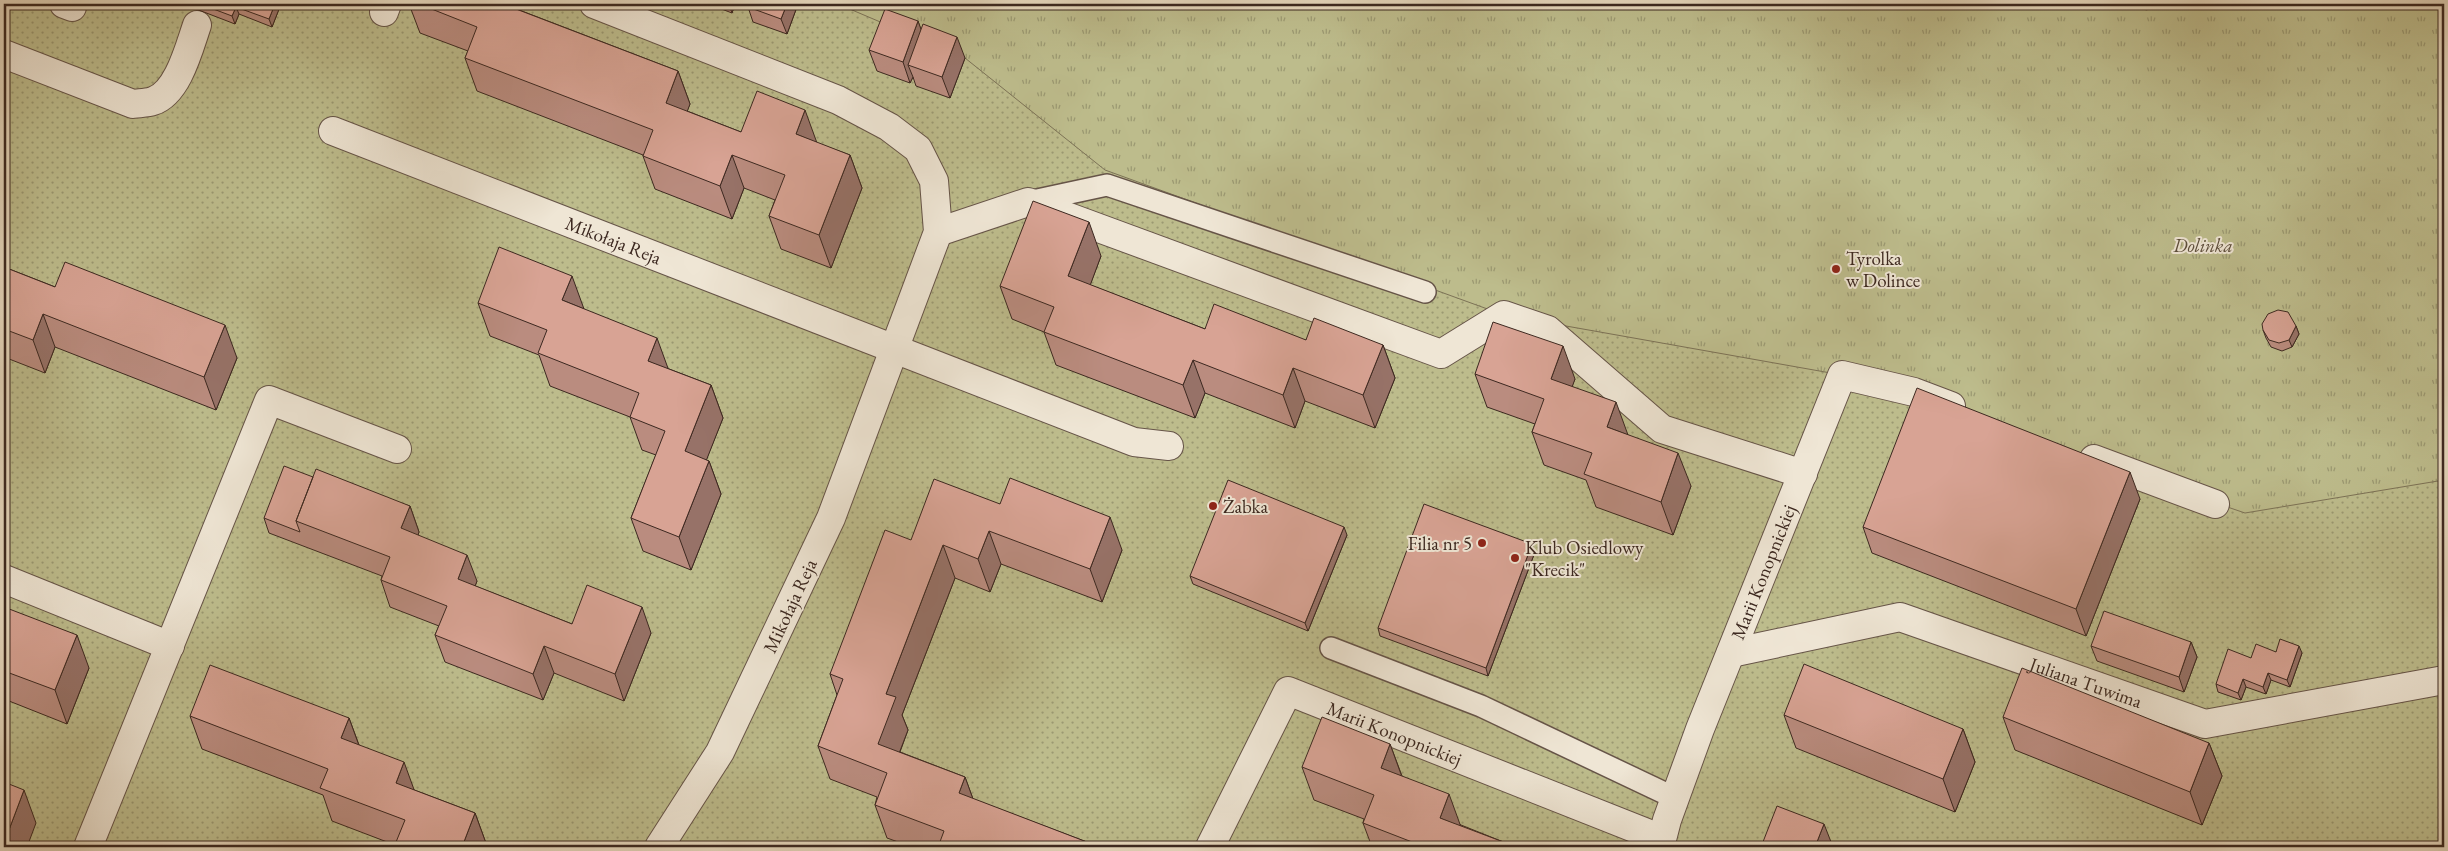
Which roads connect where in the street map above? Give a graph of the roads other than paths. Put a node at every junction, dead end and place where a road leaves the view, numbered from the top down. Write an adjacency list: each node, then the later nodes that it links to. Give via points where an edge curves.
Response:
1 (594, 4): 6 (street, Mikołaja Reja, via 838,100 889,127 918,149 934,181)
2 (198, 25): 3 (street, via 168,92 154,101 133,104)
3 (4, 54)
4 (333, 131): 8 (street, Mikołaja Reja)
5 (1028, 202): 6 (street); 7 (lane, via 1107,185); 13 (street, via 1441,354 1504,315 1548,330 1662,429)
6 (938, 232): 8 (street, Mikołaja Reja)
7 (1425, 292)
8 (895, 351): 10 (street, Mikołaja Reja, via 1134,442); 23 (street, Mikołaja Reja, via 830,518 752,688 720,752)
9 (1978, 416): 13 (street, Marii Konopnickiej, via 1914,392 1842,375)
10 (1169, 446)
11 (396, 449): 16 (street, via 269,400)
12 (2069, 450): 14 (street)
13 (1803, 474): 18 (street, Marii Konopnickiej)
14 (2215, 504)
15 (4, 579): 16 (street)
16 (170, 646): 22 (street)
17 (1332, 648): 20 (lane, via 1481,706)
18 (1731, 653): 19 (street, Juliana Tuwima, via 1900,617 2205,724); 20 (street, Marii Konopnickiej)
19 (2444, 680)
20 (1675, 798): 21 (street, Marii Konopnickiej)
21 (1661, 843): 24 (street, Marii Konopnickiej, via 1288,691)
22 (88, 847)
23 (659, 847)
24 (1210, 847)

